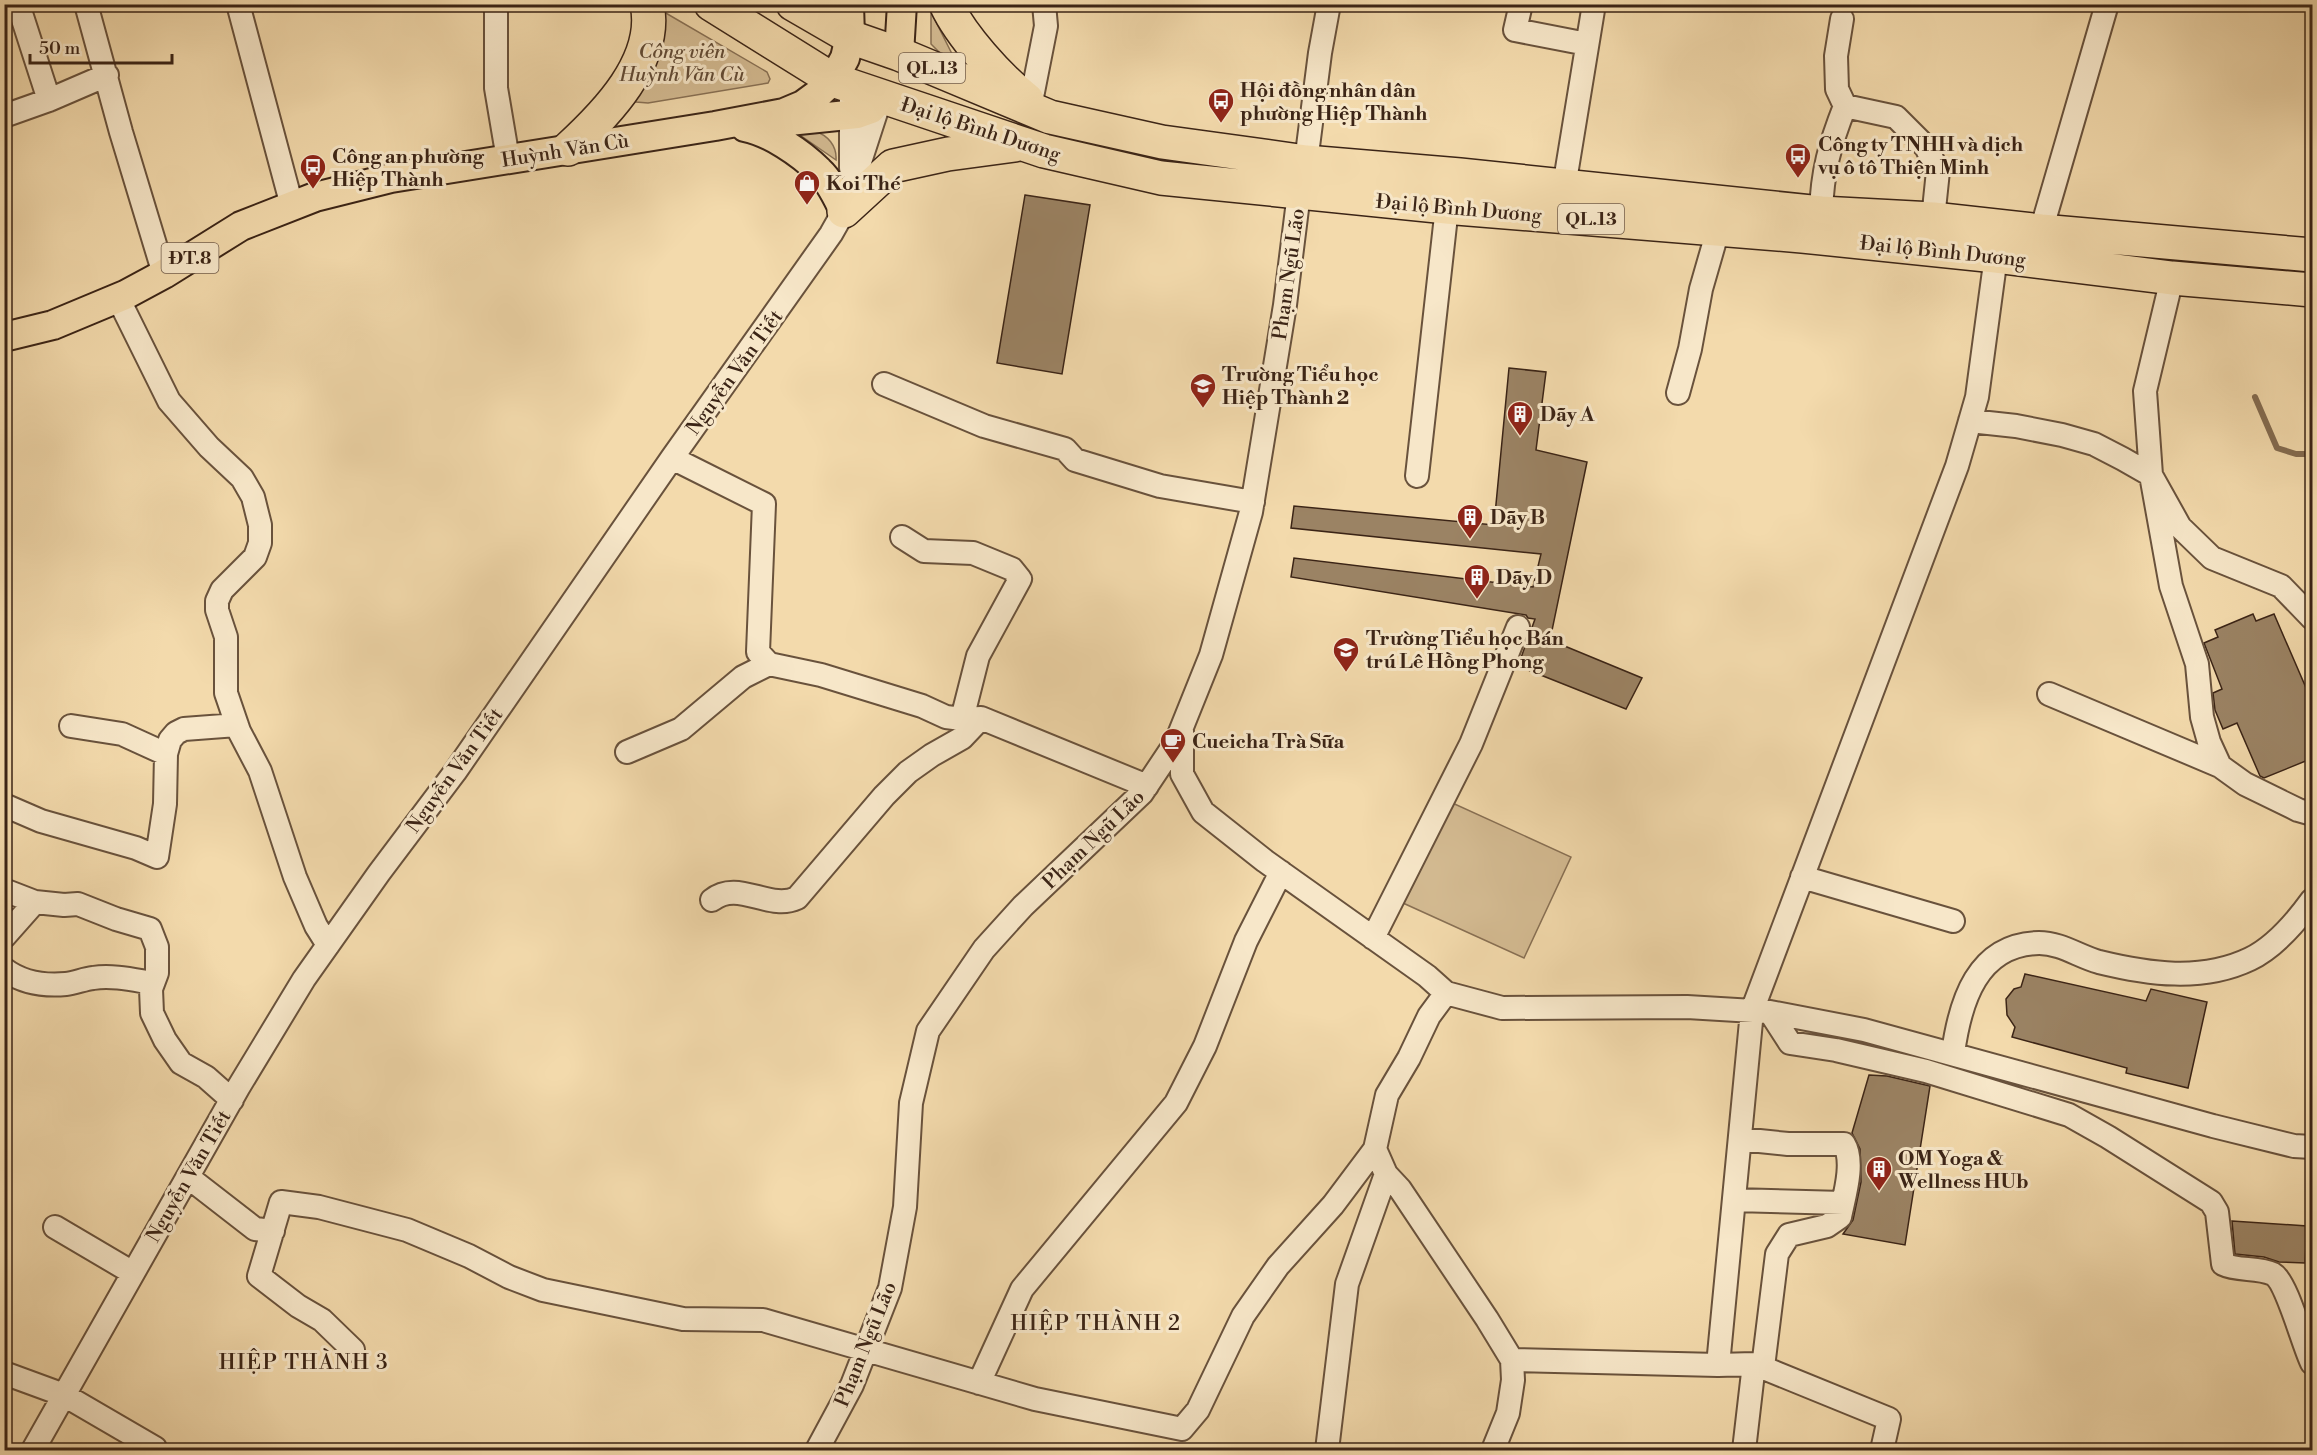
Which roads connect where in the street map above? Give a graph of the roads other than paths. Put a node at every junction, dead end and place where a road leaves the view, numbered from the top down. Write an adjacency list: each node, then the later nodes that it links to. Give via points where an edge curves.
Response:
1 (18, 4): 22 (street)
2 (86, 4): 20 (street)
3 (238, 4): 32 (street)
4 (496, 4): 29 (street, via 496,88)
5 (647, 4): 28 (highway, via 645,39 637,66 603,117)
6 (711, 4): 21 (highway, Đại lộ Bình Dương / QL.13)
7 (849, 4): 17 (main road)
8 (902, 4): 19 (main road)
9 (946, 4): 24 (highway, via 981,55)
10 (1044, 4): 24 (street)
11 (1329, 4): 30 (street, Phạm Ngũ Lão)
12 (1521, 4): 18 (street, via 1515,30)
13 (1594, 4): 18 (street)
14 (2107, 4): 38 (street)
15 (805, 11): 17 (highway, Đại lộ Bình Dương / QL.13)
16 (1842, 19): 23 (street, via 1836,56 1837,89)
17 (850, 37): 19 (highway, Đại lộ Bình Dương / QL.13); 21 (highway)
18 (1587, 44): 31 (street)
19 (899, 54): 21 (highway); 24 (highway, Đại lộ Bình Dương / QL.13)
20 (107, 75): 22 (street); 41 (street)
21 (854, 94): 26 (main road, via 818,94 790,110); 26 (main road, via 793,122); 27 (highway, Đại lộ Bình Dương / QL.13); 34 (street, Nguyễn Văn Tiết); 34 (street)
22 (49, 100): 25 (street)
23 (1845, 106): 35 (street, via 1830,142 1821,182); 36 (street, via 1896,117 1926,147 1938,171)
24 (1040, 110): 30 (highway, Đại lộ Bình Dương / QL.13)
25 (4, 116)
26 (729, 123): 28 (main road, Huỳnh Văn Cù / ĐT.8); 34 (main road, via 774,137 819,171)
27 (1024, 144): 30 (highway, Đại lộ Bình Dương / QL.13, via 1161,178); 34 (highway, via 893,166)
28 (568, 149): 29 (main road, Huỳnh Văn Cù / ĐT.8)
29 (508, 159): 32 (main road, Huỳnh Văn Cù / ĐT.8, via 391,177)
30 (1303, 177): 31 (highway, Đại lộ Bình Dương / QL.13); 33 (highway, Đại lộ Bình Dương / QL.13); 52 (street, Phạm Ngũ Lão)
31 (1564, 187): 35 (highway, Đại lộ Bình Dương / QL.13)
32 (292, 206): 41 (main road, Huỳnh Văn Cù / ĐT.8, via 241,226)
33 (1447, 207): 37 (highway, Đại lộ Bình Dương / QL.13); 51 (street)
34 (844, 211): 49 (street, Nguyễn Văn Tiết)
35 (1821, 213): 36 (highway, Đại lộ Bình Dương / QL.13)
36 (1933, 219): 38 (highway, Đại lộ Bình Dương / QL.13)
37 (1718, 230): 40 (highway, Đại lộ Bình Dương / QL.13); 47 (street)
38 (2041, 231): 39 (highway, Đại lộ Bình Dương / QL.13)
39 (2313, 255)
40 (1996, 256): 42 (highway, Đại lộ Bình Dương / QL.13); 48 (street, via 1977,397)
41 (164, 274): 44 (main road, Huỳnh Văn Cù / ĐT.8)
42 (2172, 278): 43 (highway, Đại lộ Bình Dương / QL.13); 50 (street, via 2145,391)
43 (2313, 290)
44 (116, 299): 45 (main road, Huỳnh Văn Cù / ĐT.8, via 53,325); 59 (street, via 169,401 242,478 253,497 261,525 261,543 255,557 222,590 217,601 226,637 226,693)
45 (4, 337)
46 (884, 384): 52 (street, via 984,426 1065,449 1075,460 1160,486)
47 (1678, 393)
48 (1970, 421): 50 (street, via 2016,426 2094,444); 69 (street, via 1957,466)
49 (672, 458): 56 (street, via 764,504 758,652); 77 (street, Nguyễn Văn Tiết, via 454,772)
50 (2151, 475): 54 (street, via 2180,528 2212,558 2281,586); 64 (street, via 2171,586 2197,664 2202,717)
51 (1417, 476)
52 (1253, 502): 61 (street, Phạm Ngũ Lão, via 1211,655)
53 (902, 537): 58 (street, via 924,551 973,553 1012,569 1020,579 978,656)
54 (2313, 618)
55 (1518, 627): 76 (street, via 1471,744)
56 (769, 664): 58 (street, via 821,675 922,706 945,717); 62 (street, via 743,677 681,729)
57 (2049, 694): 64 (street)
58 (971, 718): 65 (street); 71 (street, via 962,738 908,772 884,796 797,898 780,903 730,893 719,894)
59 (237, 725): 63 (street, via 184,729 170,740); 77 (street, via 260,771 295,878)
60 (71, 726): 63 (street, via 123,734)
61 (1183, 726): 65 (street, Phạm Ngũ Lão); 68 (street, via 1182,774 1203,812)
62 (627, 752)
63 (166, 754): 66 (street, via 165,804 157,857 41,821)
64 (2220, 766): 67 (street, via 2245,783)
65 (1147, 786): 94 (street, Phạm Ngũ Lão, via 984,949 928,1031 911,1103 905,1207 890,1288)
66 (4, 805)
67 (2313, 814)
68 (1281, 872): 76 (street); 101 (street, via 1246,940 1205,1046 1176,1103 1022,1289)
69 (1803, 878): 74 (street); 81 (street)
70 (4, 890): 73 (street)
71 (712, 900)
72 (2313, 900): 82 (street, via 2286,932 2251,958 2200,973 2147,972 2096,961 2060,945 2038,943 1997,954 1972,987 1958,1019)
73 (35, 902): 75 (street); 79 (street, via 78,904 150,928 157,947)
74 (1953, 921)
75 (4, 937)
76 (1373, 938): 80 (street)
77 (328, 945): 83 (street, Nguyễn Văn Tiết)
78 (4, 969): 79 (street, via 17,979 41,983 64,984 94,978)
79 (153, 983): 83 (street, via 152,1013 165,1041 181,1063 206,1077)
80 (1446, 993): 81 (street, via 1502,1008 1687,1007); 86 (street, via 1429,1016 1387,1095)
81 (1761, 1011): 82 (street, via 1864,1030); 84 (street); 97 (street, via 1790,1043 1926,1071 2069,1115 2211,1202 2217,1212 2223,1264 2274,1275 2283,1286)
82 (1953, 1053): 85 (street, via 2213,1126)
83 (232, 1100): 88 (street, Nguyễn Văn Tiết)
84 (1740, 1139): 89 (street); 90 (street, via 1844,1144 1849,1151)
85 (2313, 1147)
86 (1375, 1149): 87 (street); 101 (street, via 1333,1205 1278,1266 1243,1316 1198,1410 1182,1429 1035,1399)
87 (1386, 1174): 96 (street, via 1400,1189); 106 (street, via 1347,1284)
88 (188, 1177): 92 (street, via 255,1229); 93 (street, Nguyễn Văn Tiết)
89 (1734, 1200): 90 (street); 98 (street)
90 (1843, 1203): 99 (street, via 1840,1217 1827,1226 1789,1235 1777,1254)
91 (55, 1227): 93 (street)
92 (273, 1231): 94 (street, via 281,1202 319,1207 407,1230 543,1290 683,1318 763,1320); 95 (street, via 259,1276 322,1320)
93 (133, 1274): 102 (street, Nguyễn Văn Tiết)
94 (866, 1349): 101 (street); 105 (street, Phạm Ngũ Lão, via 852,1385)
95 (353, 1350)
96 (1512, 1360): 98 (street); 107 (street, via 1508,1413)
97 (2313, 1363)
98 (1718, 1365): 99 (street)
99 (1758, 1366): 108 (street); 109 (street, via 1889,1419)
100 (4, 1373): 102 (street)
101 (980, 1383)
102 (64, 1395): 103 (street); 104 (street, Nguyễn Văn Tiết)
103 (155, 1448)
104 (33, 1450)
105 (817, 1450)
106 (1327, 1450)
107 (1492, 1450)
108 (1744, 1450)
109 (1882, 1450)

